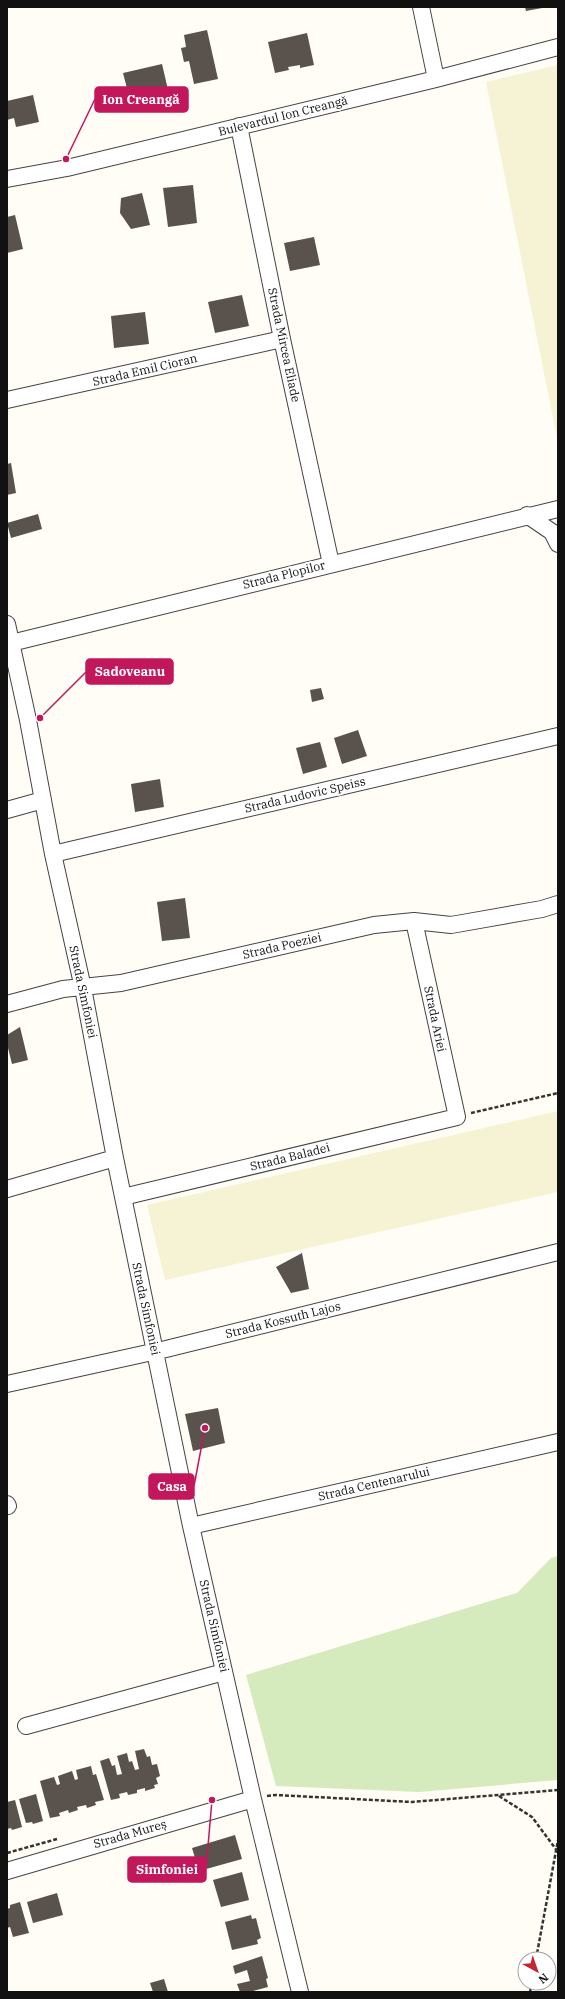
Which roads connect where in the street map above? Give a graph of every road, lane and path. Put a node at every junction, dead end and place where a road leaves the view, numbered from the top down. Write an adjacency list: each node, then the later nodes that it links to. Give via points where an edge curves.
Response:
1 (421, 7): 3 (street)
2 (558, 47): 3 (street, Bulevardul Ion Creangă)
3 (436, 79): 4 (street, Bulevardul Ion Creangă)
4 (239, 126): 5 (street, Bulevardul Ion Creangă, via 67,168); 6 (street, Strada Mircea Eliade)
5 (7, 178)
6 (282, 339): 7 (street, Strada Emil Cioran); 11 (street, Strada Mircea Eliade)
7 (7, 400)
8 (558, 509): 9 (street, Strada Plopilor)
9 (527, 515): 10 (street, via 552,532); 11 (street, Strada Plopilor)
10 (558, 544)
11 (331, 564): 13 (street, Strada Plopilor)
12 (7, 624): 13 (street, Strada Simfoniei)
13 (9, 643): 15 (street, Strada Simfoniei)
14 (558, 736): 17 (street, Strada Ludovic Speiss)
15 (43, 800): 16 (street); 17 (street, Strada Simfoniei)
16 (7, 810)
17 (53, 854): 20 (street, Strada Simfoniei)
18 (558, 904): 19 (street, Strada Poeziei, via 451,924)
19 (414, 921): 20 (street, Strada Poeziei, via 374,925 122,982); 23 (street, Strada Ariei)
20 (83, 988): 21 (street, Strada Poeziei, via 63,989); 24 (street, Strada Simfoniei)
21 (7, 1004)
22 (558, 1093): 23 (path)
23 (457, 1117): 26 (street, Strada Baladei)
24 (115, 1158): 25 (street); 26 (street, Strada Simfoniei)
25 (7, 1189)
26 (123, 1197): 28 (street, Strada Simfoniei)
27 (558, 1252): 28 (street, Strada Kossuth Lajos)
28 (155, 1351): 29 (street, Strada Kossuth Lajos); 31 (street, Strada Simfoniei)
29 (7, 1384)
30 (558, 1442): 31 (street, Strada Centenarului)
31 (191, 1526): 32 (street, Strada Simfoniei)
32 (224, 1672): 33 (street); 36 (street, Strada Simfoniei)
33 (26, 1726)
34 (558, 1790): 35 (path)
35 (498, 1795): 36 (path, via 412,1802 276,1795); 38 (path, via 532,1817)
36 (253, 1799): 39 (street, Strada Mureș); 41 (street, Strada Simfoniei)
37 (558, 1840): 38 (path)
38 (557, 1851): 40 (path)
39 (7, 1871)
40 (538, 1951)
41 (300, 1992)

